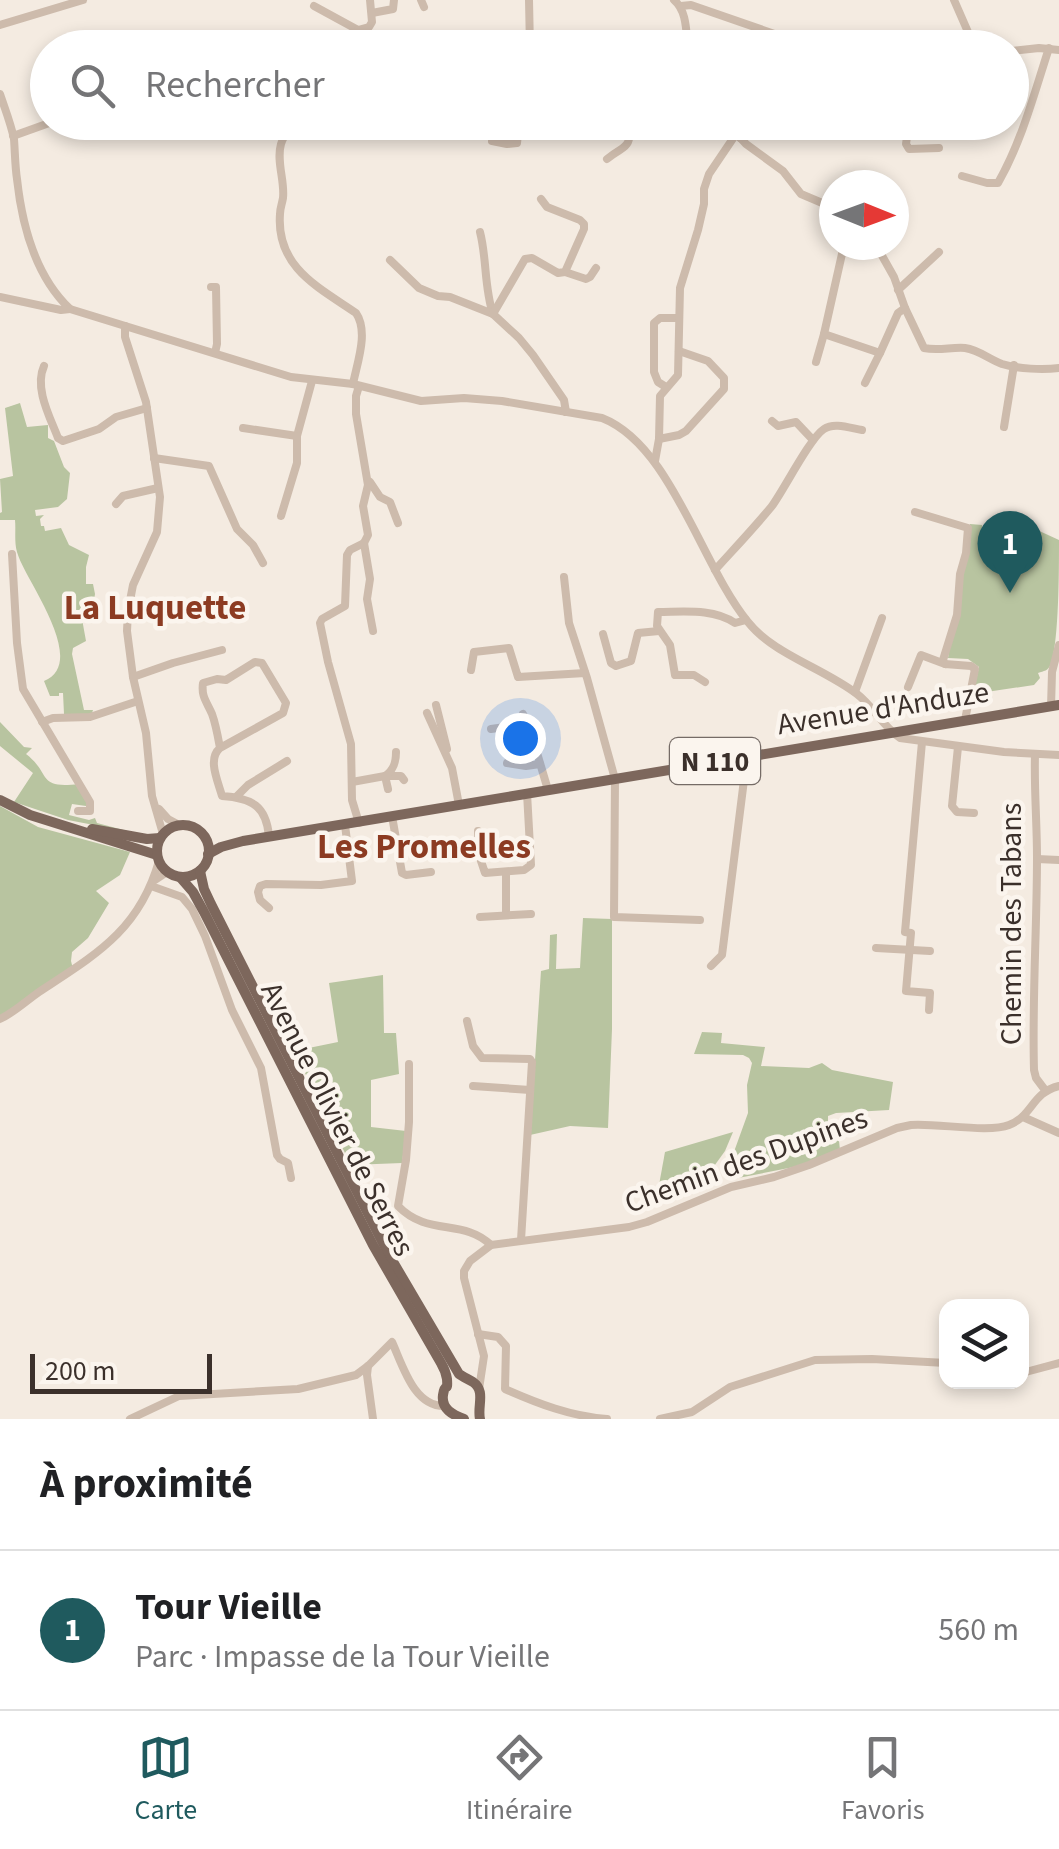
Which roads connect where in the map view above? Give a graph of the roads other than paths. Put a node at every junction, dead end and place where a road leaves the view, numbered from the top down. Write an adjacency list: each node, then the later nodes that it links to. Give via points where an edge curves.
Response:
1 (83, 0): 9 (street)
2 (370, 0): 8 (street)
3 (394, 0): 8 (street, via 393,9)
4 (530, 0): 11 (street)
5 (954, 0): 14 (street)
6 (678, 3): 12 (street); 13 (street)
7 (314, 6): 10 (street)
8 (372, 13): 10 (street, via 369,27)
9 (0, 25)
10 (358, 30)
11 (530, 30)
12 (684, 30)
13 (763, 30)
14 (967, 30)
15 (1054, 49): 16 (street); 18 (street)
16 (1029, 50)
17 (0, 94): 20 (street)
18 (1029, 112)
19 (30, 130): 20 (street)
20 (13, 136): 45 (street, via 29,240 54,292)
21 (283, 140): 59 (street, via 285,250 302,275 361,319)
22 (492, 140): 23 (street)
23 (517, 140)
24 (630, 140): 30 (street)
25 (735, 140): 47 (street, via 704,189)
26 (743, 140): 33 (street, via 801,194)
27 (906, 140): 29 (street, via 908,149)
28 (1018, 140): 31 (street, via 998,183)
29 (939, 148)
30 (607, 159)
31 (962, 176)
32 (541, 199): 40 (street, via 584,224)
33 (819, 202)
34 (480, 232): 46 (street)
35 (939, 252): 42 (street)
36 (390, 260): 46 (street, via 419,288)
37 (841, 260): 49 (street)
38 (884, 260): 42 (street)
39 (596, 268): 40 (street, via 586,279)
40 (565, 272): 46 (street, via 526,259)
41 (210, 286): 52 (street, via 216,287)
42 (898, 290): 44 (street)
43 (0, 297): 45 (street)
44 (905, 308): 51 (street); 54 (street, via 924,348 965,348)
45 (70, 309): 48 (street)
46 (492, 314): 62 (street, via 532,355)
47 (678, 318): 50 (street); 60 (street, via 654,323 654,377)
48 (125, 326): 52 (street); 61 (street)
49 (824, 334): 51 (street); 53 (street)
50 (680, 352): 60 (street, via 678,375); 68 (street, via 708,360 724,378 724,389 686,430)
51 (880, 352): 58 (street)
52 (216, 353): 57 (street)
53 (816, 362)
54 (1014, 365): 56 (street); 65 (street)
55 (44, 366): 61 (street, via 41,389 63,441)
56 (1059, 368)
57 (312, 381): 59 (street); 67 (street)
58 (865, 383)
59 (356, 385): 62 (street, via 421,400 502,400); 72 (street)
60 (666, 388): 68 (street)
61 (147, 408): 70 (street)
62 (566, 412): 71 (street, via 612,422)
63 (772, 420): 69 (street, via 778,426 796,422)
64 (243, 428): 67 (street)
65 (1004, 428)
66 (862, 430): 69 (street, via 832,425)
67 (297, 436): 76 (street, via 297,462)
68 (659, 439): 71 (street)
69 (813, 440): 81 (street, via 771,506)
70 (154, 458): 73 (street); 80 (street, via 209,466 236,529)
71 (655, 461): 81 (street)
72 (367, 478): 77 (street, via 390,502); 78 (street)
73 (158, 488): 74 (street); 93 (street, via 157,532 128,611)
74 (116, 504)
75 (915, 512): 90 (street, via 968,528)
76 (281, 516)
77 (398, 523)
78 (364, 543): 85 (street); 119 (street, via 347,555 345,606 320,622 349,736)
79 (12, 554): 102 (street, via 22,684)
80 (263, 563)
81 (715, 570): 84 (street)
82 (564, 577): 92 (street, via 568,623)
83 (882, 618): 96 (street)
84 (746, 620): 86 (street, via 658,612); 96 (street, via 773,645)
85 (372, 631)
86 (659, 631): 87 (street, via 638,633 631,661 616,666); 94 (street, via 670,645 675,675)
87 (603, 634)
88 (1059, 643): 99 (street, via 1052,672)
89 (222, 650): 93 (street)
90 (946, 664): 95 (street, via 923,651); 101 (street, via 975,670)
91 (472, 670): 92 (street, via 474,652 509,648 518,678)
92 (585, 673): 118 (street)
93 (133, 676): 97 (street)
94 (705, 682)
95 (908, 687)
96 (855, 692): 104 (street)
97 (138, 700): 102 (street, via 78,719); 126 (street)
98 (436, 705): 109 (street)
99 (1055, 706): 101 (main road, Avenue d'Anduze / N 110)
100 (427, 713): 109 (street)
101 (964, 720): 104 (main road, Avenue d'Anduze / N 110)
102 (42, 722): 127 (street, via 90,802 90,811)
103 (491, 728): 115 (street, via 525,719)
104 (892, 732): 105 (street); 112 (main road, Avenue d'Anduze / N 110)
105 (922, 742): 106 (street); 155 (street, via 905,932 912,934)
106 (958, 747): 110 (street); 128 (street, via 952,806)
107 (220, 748): 107 (street, via 204,682 262,663 286,703 284,714); 123 (street, via 212,758 222,796)
108 (396, 752): 116 (street)
109 (447, 755): 125 (street)
110 (1035, 755): 111 (street); 141 (street, Chemin des Tabans)
111 (1059, 755)
112 (748, 756): 118 (main road, Avenue d'Anduze / N 110); 157 (street, via 722,955)
113 (288, 760): 123 (street)
114 (507, 764): 115 (street)
115 (540, 764): 121 (street)
116 (385, 776): 117 (street); 119 (street); 120 (street)
117 (404, 780)
118 (615, 780): 121 (main road, Avenue d'Anduze / N 110); 153 (street, via 614,917)
119 (352, 782): 130 (street)
120 (388, 790)
121 (548, 790): 122 (main road, Avenue d'Anduze / N 110)
122 (527, 793): 125 (main road, Avenue d'Anduze / N 110); 146 (street, via 530,865)
123 (236, 797): 136 (street, via 264,812)
124 (0, 800): 133 (main road)
125 (459, 805): 129 (main road, Avenue d'Anduze / N 110)
126 (156, 806): 132 (street); 135 (street)
127 (78, 811)
128 (974, 813)
129 (392, 816): 130 (main road, Avenue d'Anduze / N 110); 145 (street, via 402,873)
130 (358, 823): 131 (main road, Avenue d'Anduze / N 110)
131 (345, 825): 136 (main road, Avenue d'Anduze / N 110); 149 (street, via 352,880 260,886 260,900)
132 (179, 826): 135 (main road); 137 (main road)
133 (68, 827): 135 (main road); 140 (main road)
134 (478, 831): 146 (street, via 485,873)
135 (162, 836): 140 (main road)
136 (270, 836): 138 (main road, Avenue d'Anduze / N 110)
137 (204, 837): 138 (main road, Avenue d'Anduze / N 110); 139 (main road)
138 (243, 840): 139 (main road, Avenue d'Anduze / N 110)
139 (208, 854): 143 (main road)
140 (158, 858): 144 (main road); 148 (street)
141 (1037, 859): 142 (street); 165 (street, Chemin des Tabans, via 1034,1070)
142 (1059, 860)
143 (200, 870): 147 (main road); 178 (main road, Avenue Olivier de Serres, via 210,904 389,1255 455,1368)
144 (167, 872): 147 (main road); 148 (street)
145 (432, 872)
146 (506, 872): 151 (street)
147 (180, 877): 179 (main road, Avenue Olivier de Serres, via 204,912 389,1276 441,1362)
148 (153, 883): 159 (street, via 122,932); 168 (street, via 182,897 202,928 261,1068 276,1154 288,1162)
149 (269, 908)
150 (531, 914): 151 (street)
151 (506, 915): 152 (street)
152 (480, 917)
153 (700, 920)
154 (876, 948): 155 (street)
155 (910, 950): 156 (street); 158 (street, via 906,991 930,993)
156 (930, 952)
157 (710, 966)
158 (929, 1010)
159 (0, 1020)
160 (467, 1021): 164 (street, via 482,1058 530,1059)
161 (409, 1064): 170 (street, via 398,1206 424,1224 473,1232)
162 (473, 1086): 164 (street)
163 (1059, 1086): 165 (street)
164 (530, 1090): 169 (street)
165 (1045, 1090): 166 (street)
166 (1023, 1117): 167 (street); 169 (street, Chemin des Dupines, via 1004,1126 898,1128 646,1222)
167 (1059, 1134)
168 (291, 1178)
169 (521, 1240): 170 (street, Chemin des Dupines)
170 (491, 1245): 171 (street, via 464,1271)
171 (478, 1334): 172 (street); 173 (street)
172 (492, 1337): 173 (street); 184 (street, via 506,1346 505,1388)
173 (482, 1349): 178 (street, via 483,1369)
174 (1059, 1363): 177 (street)
175 (939, 1364): 188 (street, via 815,1360 730,1387 692,1412)
176 (368, 1366): 180 (street, via 392,1342); 185 (street, via 298,1388 180,1396); 186 (street)
177 (1029, 1371)
178 (472, 1383): 179 (main road); 182 (main road, via 481,1396)
179 (446, 1388): 180 (street); 181 (main road)
180 (426, 1400): 181 (street)
181 (445, 1406): 183 (main road)
182 (479, 1414): 183 (main road)
183 (463, 1418)
184 (580, 1418): 187 (street)
185 (130, 1419)
186 (373, 1419)
187 (607, 1419)
188 (660, 1419)

